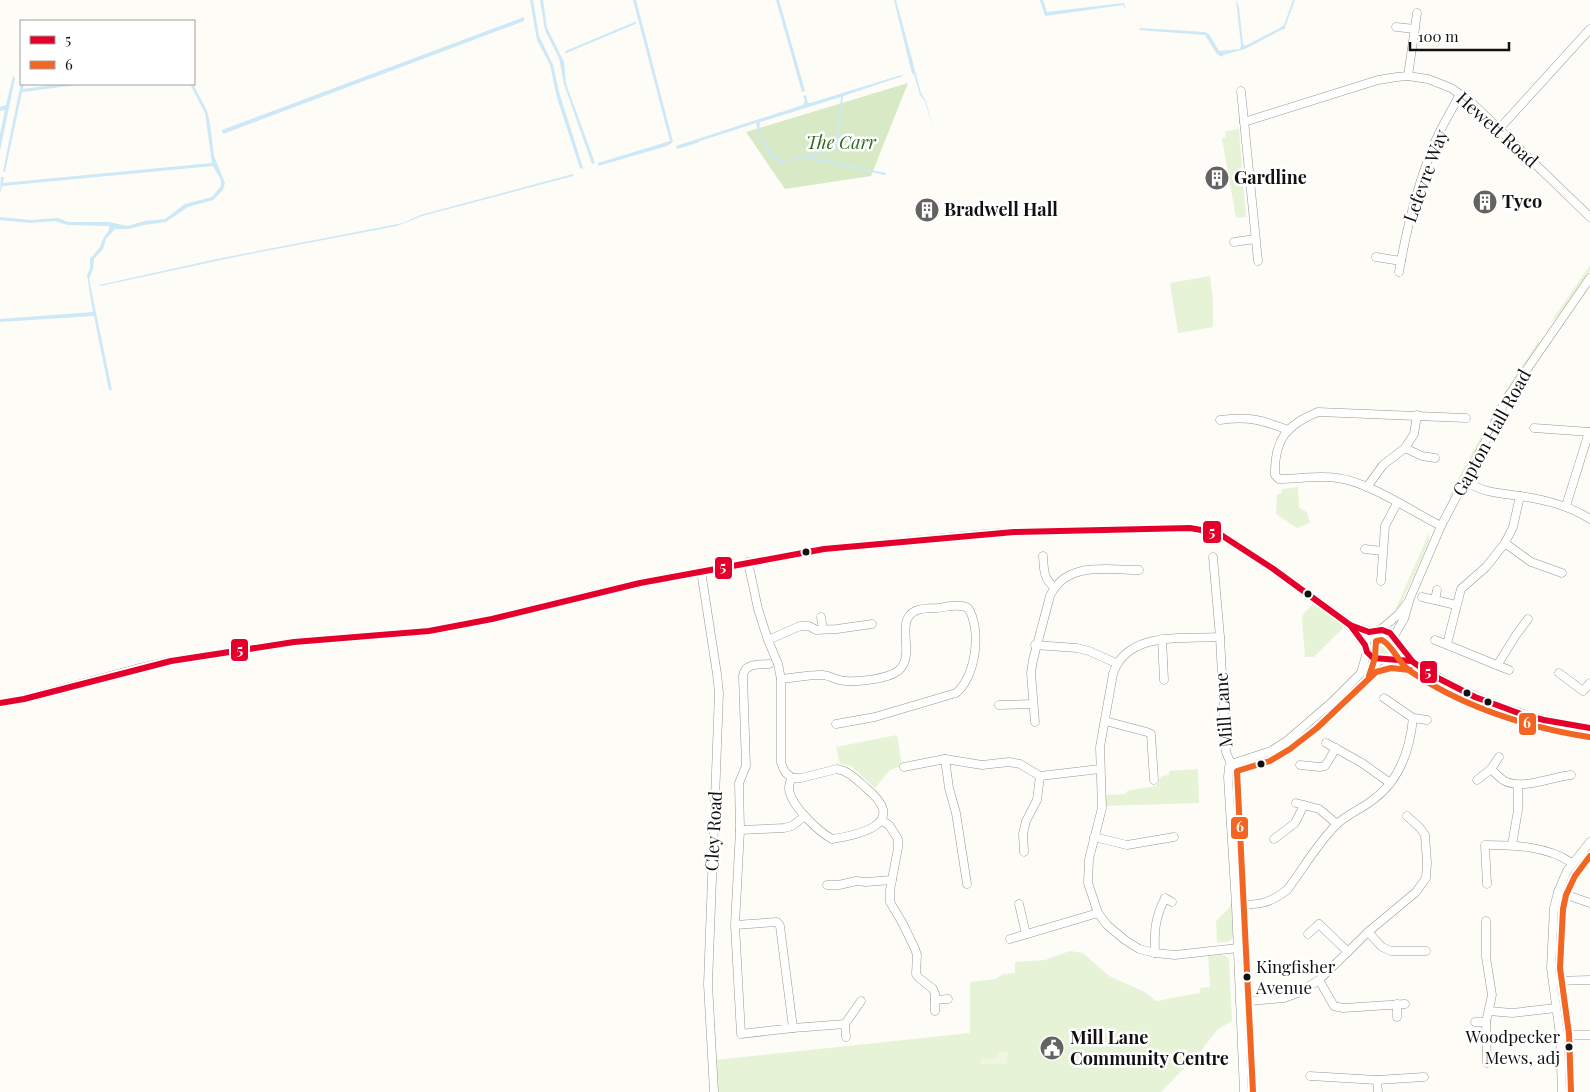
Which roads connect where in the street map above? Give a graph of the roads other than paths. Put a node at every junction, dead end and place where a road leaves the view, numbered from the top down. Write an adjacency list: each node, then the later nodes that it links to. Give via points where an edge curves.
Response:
1 (1417, 14): 3 (street)
2 (1396, 27): 3 (street)
3 (1415, 29): 5 (street)
4 (1590, 29): 9 (street)
5 (1408, 76): 7 (street, Hewett Road, via 1428,79); 8 (street, Hewett Road, via 1378,80)
6 (1241, 91): 8 (street)
7 (1460, 94): 9 (street, Hewett Road); 15 (street, Lefevre Way, via 1435,140 1420,181)
8 (1244, 122): 11 (street)
9 (1499, 129): 10 (street, Hewett Road)
10 (1590, 217)
11 (1255, 239): 12 (street); 14 (street)
12 (1234, 242)
13 (1376, 257): 15 (street)
14 (1258, 261)
15 (1400, 261): 16 (street, Lefevre Way)
16 (1399, 272)
17 (1590, 278): 26 (street, Gapton Hall Road, via 1513,388)
18 (1417, 416): 19 (street); 22 (street, via 1318,412 1301,418); 24 (street, via 1414,434)
19 (1466, 418)
20 (1220, 420): 22 (street, via 1238,417 1259,419)
21 (1534, 428): 23 (street)
22 (1288, 430): 27 (street, via 1279,442 1275,457 1275,475 1279,479 1336,478)
23 (1590, 432): 30 (street)
24 (1406, 448): 25 (street); 27 (street, via 1383,465)
25 (1435, 458)
26 (1465, 481): 28 (street, via 1489,492); 32 (street, Gapton Hall Road)
27 (1367, 487): 29 (street)
28 (1520, 496): 30 (street); 33 (street, via 1513,527)
29 (1397, 503): 32 (street); 35 (street, via 1385,526)
30 (1566, 506): 31 (street)
31 (1590, 519)
32 (1441, 526): 48 (street, Gapton Hall Road)
33 (1505, 543): 43 (street, via 1531,562); 50 (street, via 1486,567 1461,589)
34 (1365, 549): 35 (street)
35 (1382, 552): 44 (street)
36 (1043, 556): 45 (street, via 1044,575)
37 (1213, 557): 39 (street, Mill Lane)
38 (748, 562): 42 (street); 54 (street, via 824,549 992,533 1190,528 1218,533); 59 (street)
39 (1213, 566): 40 (street); 57 (street, Mill Lane)
40 (1223, 566)
41 (1139, 570): 45 (street, via 1084,570 1074,572)
42 (701, 571): 79 (street, via 429,631 294,642 171,661); 161 (street, Cley Road, via 719,693 708,984)
43 (1562, 573)
44 (1381, 580)
45 (1054, 586): 63 (street)
46 (1437, 590): 49 (street)
47 (1422, 597): 49 (street)
48 (1410, 598): 56 (street, Gapton Hall Road, via 1398,615); 60 (street, Gapton Hall Road)
49 (1435, 600): 50 (street)
50 (1456, 605): 62 (street)
51 (821, 617): 55 (street)
52 (1528, 619): 69 (street)
53 (872, 624): 55 (street)
54 (1350, 625): 56 (street); 64 (street)
55 (823, 629): 59 (street, via 800,626)
56 (1376, 631): 60 (street, via 1386,630); 64 (street, via 1367,639)
57 (1220, 637): 58 (street); 93 (street, Mill Lane, via 1226,752)
58 (1162, 639): 67 (street, via 1134,647); 74 (street)
59 (768, 640): 73 (street)
60 (1396, 640): 65 (street, via 1395,652); 66 (street)
61 (1435, 640): 62 (street)
62 (1447, 644): 69 (street)
63 (1035, 645): 67 (street, via 1089,650); 80 (street, via 1031,673)
64 (1366, 648): 65 (street, via 1372,658); 71 (street)
65 (1385, 659): 66 (street); 71 (street)
66 (1411, 661): 87 (street, via 1445,682 1498,705)
67 (1116, 663): 84 (street)
68 (769, 664): 111 (street, via 744,670 746,766 739,783)
69 (1498, 664): 70 (street)
70 (1510, 670)
71 (1361, 673): 93 (street, via 1288,740 1266,753)
72 (1559, 673): 76 (street)
73 (781, 679): 86 (street, via 824,675 845,682 886,677 904,664 905,625 914,611 968,608 974,624 974,660 962,688 956,693 875,717); 101 (street, via 781,764)
74 (1164, 680)
75 (1590, 683): 76 (street)
76 (1583, 691): 77 (street)
77 (1590, 697)
78 (1384, 698): 82 (street)
79 (0, 703)
80 (1033, 704): 81 (street); 85 (street)
81 (999, 705)
82 (1413, 718): 83 (street); 104 (street, via 1404,763)
83 (1426, 720)
84 (1105, 721): 96 (street); 102 (street, via 1151,734)
85 (1035, 722)
86 (836, 724)
87 (1590, 728)
88 (1338, 738): 90 (street)
89 (1326, 743): 90 (street)
90 (1335, 747): 94 (street, via 1325,766); 104 (street)
91 (1499, 757): 97 (street)
92 (945, 759): 95 (street); 98 (street, via 982,765 1009,762 1020,764); 120 (street)
93 (1231, 764): 127 (street, Mill Lane, via 1228,777)
94 (1300, 765)
95 (904, 767)
96 (1100, 769): 98 (street); 112 (street, via 1102,808)
97 (1490, 769): 103 (street); 105 (street, via 1504,781)
98 (1040, 776): 117 (street, via 1037,800 1023,834)
99 (1558, 776): 100 (street); 105 (street); 106 (street)
100 (1571, 776)
101 (792, 778): 107 (street, via 789,786 791,796); 109 (street, via 843,770 880,801 884,812)
102 (1154, 780)
103 (1477, 780)
104 (1390, 783): 110 (street, via 1376,798)
105 (1518, 785): 116 (street)
106 (1560, 786)
107 (805, 816): 109 (street, via 832,839 876,827); 111 (street, via 784,828)
108 (1407, 816): 131 (street, via 1425,835 1423,863 1426,878 1416,892)
109 (882, 821): 119 (street, via 889,825 898,839)
110 (1337, 824): 114 (street, via 1319,809 1300,804 1295,823); 127 (street, via 1287,890 1262,904)
111 (740, 830): 130 (street)
112 (1094, 837): 113 (street, via 1127,845); 128 (street, via 1088,883)
113 (1174, 837)
114 (1274, 839)
115 (1590, 842): 118 (street)
116 (1512, 845): 118 (street, via 1560,855); 121 (street, via 1485,842)
117 (1024, 852)
118 (1572, 863): 123 (street)
119 (892, 880): 122 (street); 143 (street, via 890,902 915,949 916,974 933,989)
120 (966, 884)
121 (1488, 884)
122 (827, 885)
123 (1558, 892): 125 (street); 141 (street, via 1552,933)
124 (1165, 898): 138 (street, via 1154,930)
125 (1590, 903)
126 (1019, 904): 132 (street)
127 (1236, 904): 135 (street, Mill Lane)
128 (1098, 913): 132 (street); 138 (street, via 1125,940 1139,949)
129 (1486, 921): 148 (street, via 1486,958 1492,995)
130 (735, 925): 153 (street, via 777,922 780,926); 153 (street, via 741,1034)
131 (1368, 932): 136 (street, via 1382,947 1391,951); 137 (street)
132 (1026, 934): 134 (street)
133 (1308, 934): 137 (street, via 1319,924)
134 (1010, 939)
135 (1238, 948): 138 (street, via 1175,956); 145 (street, Mill Lane)
136 (1426, 950)
137 (1348, 952): 139 (street)
138 (1155, 953)
139 (1319, 980): 145 (street, via 1284,998); 149 (street, via 1334,1006 1401,1004)
140 (1590, 980): 141 (street)
141 (1552, 981): 146 (street)
142 (948, 999): 143 (street)
143 (935, 1000): 147 (street)
144 (860, 1001): 152 (street)
145 (1240, 1002): 162 (street, Mill Lane)
146 (1556, 1008): 148 (street, via 1512,1013); 154 (street)
147 (935, 1011)
148 (1489, 1011): 151 (street)
149 (1397, 1017)
150 (1475, 1022): 151 (street)
151 (1486, 1022): 157 (street)
152 (845, 1024): 153 (street); 156 (street)
153 (793, 1028)
154 (1560, 1035): 155 (street); 164 (street)
155 (1590, 1035)
156 (846, 1037)
157 (1487, 1063)
158 (1310, 1076): 160 (street)
159 (1424, 1077): 160 (street)
160 (1377, 1080): 163 (street)
161 (714, 1092)
162 (1244, 1092)
163 (1378, 1092)
164 (1562, 1092)

